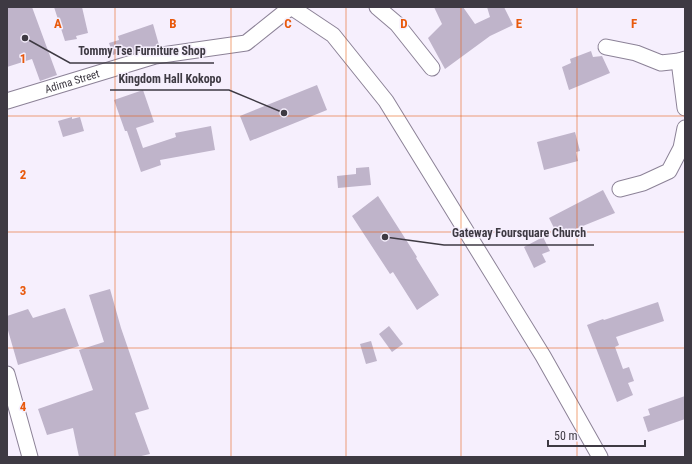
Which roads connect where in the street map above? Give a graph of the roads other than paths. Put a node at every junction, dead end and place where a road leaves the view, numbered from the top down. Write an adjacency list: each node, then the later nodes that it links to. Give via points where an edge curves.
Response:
1 (291, 7): 6 (street, Adima Street, via 246,43 155,56); 12 (street, via 334,35 386,101 543,356)
2 (377, 7): 5 (street, via 397,24)
3 (606, 47): 4 (street, via 636,53 661,62)
4 (682, 60): 7 (street)
5 (432, 68)
6 (7, 102)
7 (685, 108)
8 (685, 128): 9 (street, via 681,148 669,172)
9 (620, 189)
10 (7, 374): 11 (street)
11 (30, 457)
12 (600, 457)

